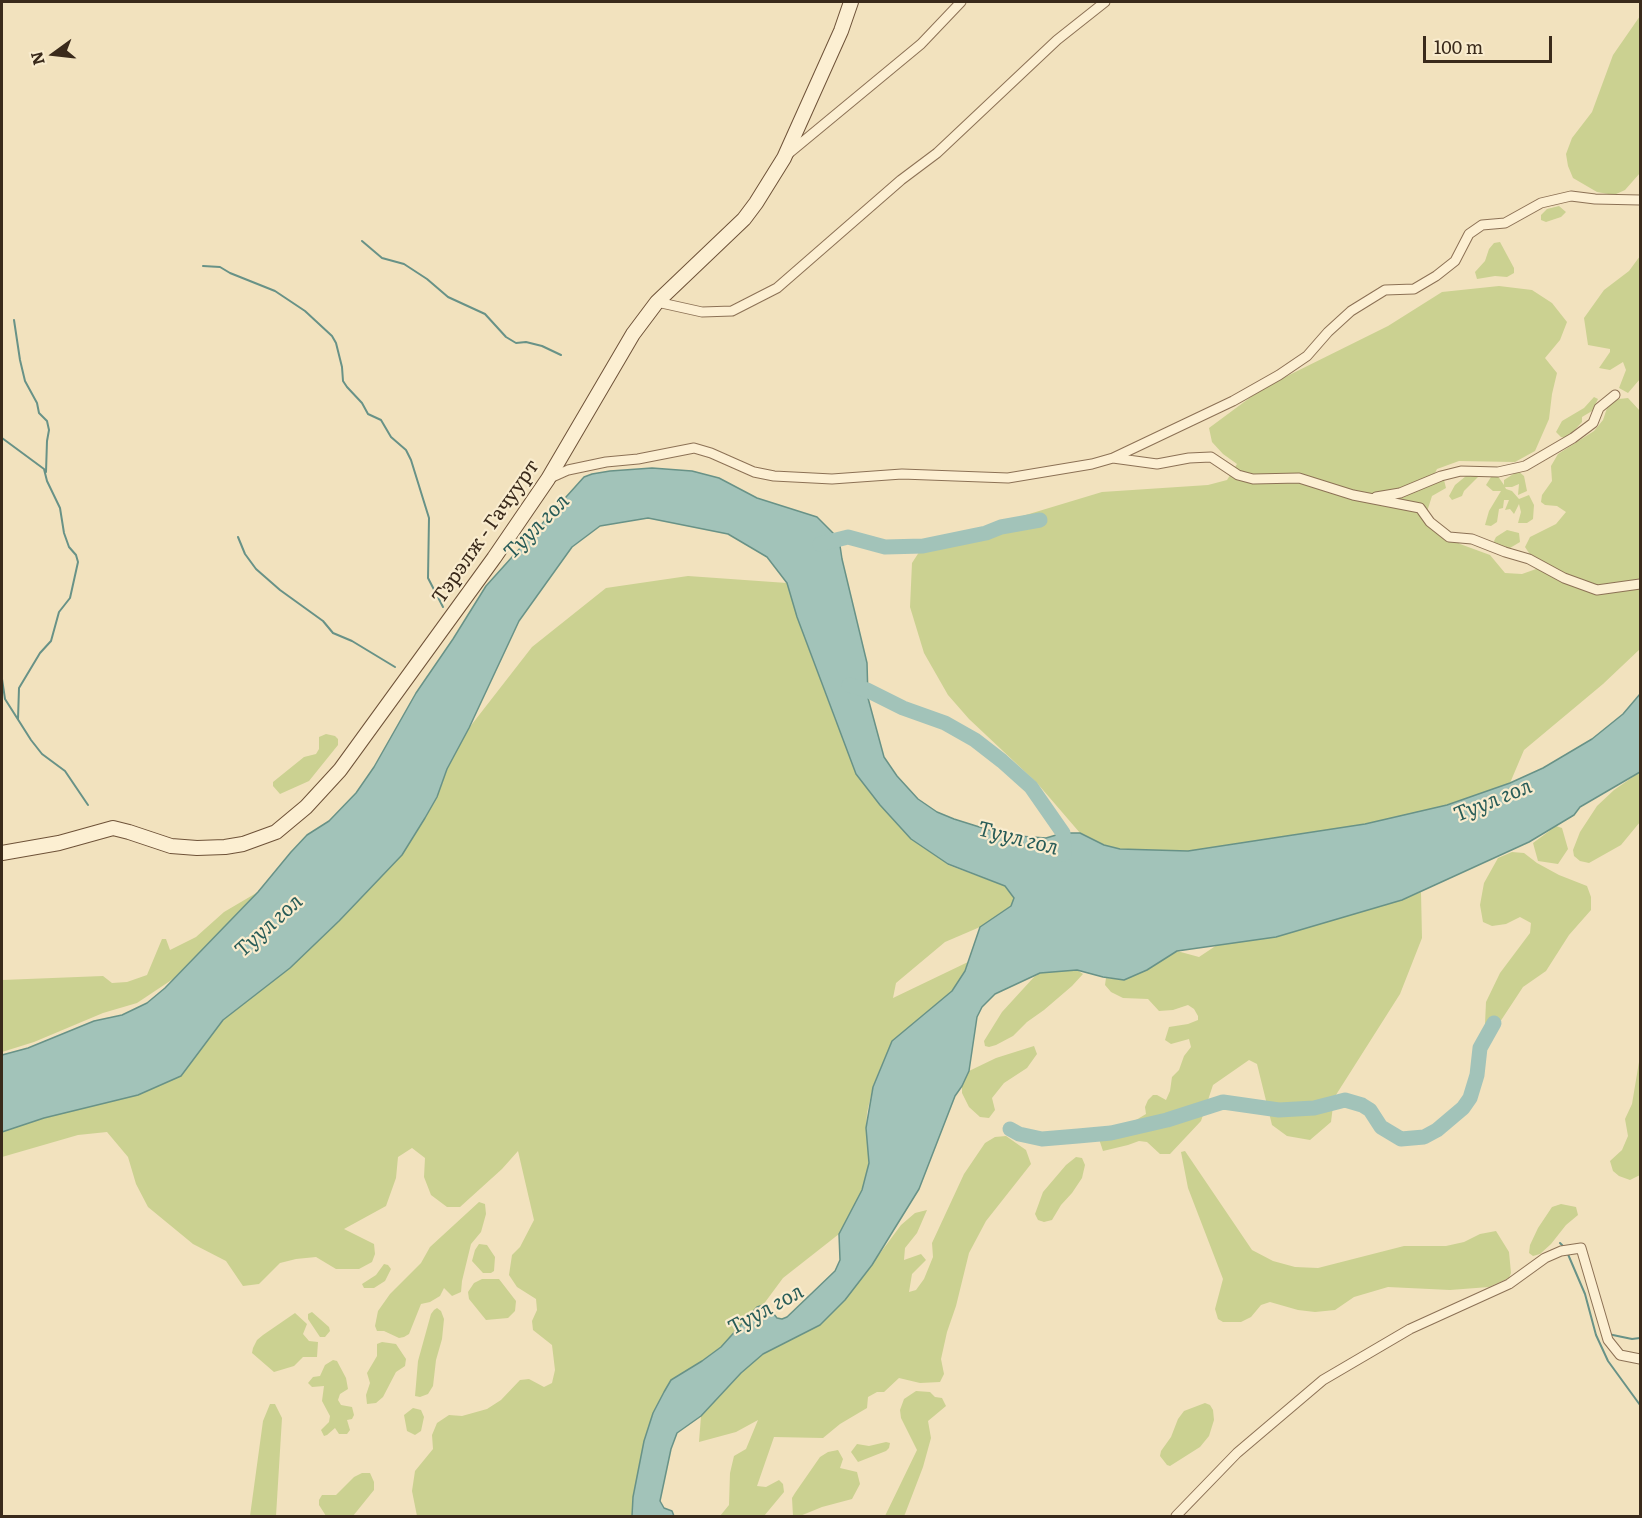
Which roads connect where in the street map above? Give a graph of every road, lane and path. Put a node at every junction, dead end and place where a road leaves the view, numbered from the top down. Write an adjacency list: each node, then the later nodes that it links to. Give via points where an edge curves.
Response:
1 (851, 2): 4 (main road, Тэрэлж - Гачуурт)
2 (961, 2): 4 (street, via 921,44)
3 (1105, 2): 6 (street, via 1057,40 937,153 777,288 732,311 702,312)
4 (784, 158): 6 (main road, Тэрэлж - Гачуурт, via 744,219)
5 (1641, 200): 8 (street, via 1571,196 1541,203 1505,223 1482,225 1469,234 1455,261 1436,276 1414,289 1385,290 1351,311 1307,356 1279,375)
6 (657, 302): 9 (main road, Тэрэлж - Гачуурт, via 633,334)
7 (1615, 395): 10 (street, via 1599,408 1593,423 1525,466 1498,472 1461,471 1400,493)
8 (1113, 458): 9 (street, via 1008,478 902,474 832,479 754,472 694,448 568,470); 10 (street, via 1157,464 1211,457 1238,475 1253,479 1299,478)
9 (548, 479): 12 (main road, Тэрэлж - Гачуурт, via 339,770 306,807 276,832 225,847 197,848 171,846 113,828)
10 (1371, 498): 11 (street, via 1420,508 1449,537 1472,539 1529,559 1597,590)
11 (1641, 584)
12 (2, 854)
13 (1641, 1359): 14 (street, via 1620,1355 1608,1340 1581,1248 1561,1251 1509,1284 1410,1329 1323,1380 1238,1453)
14 (1176, 1516)

